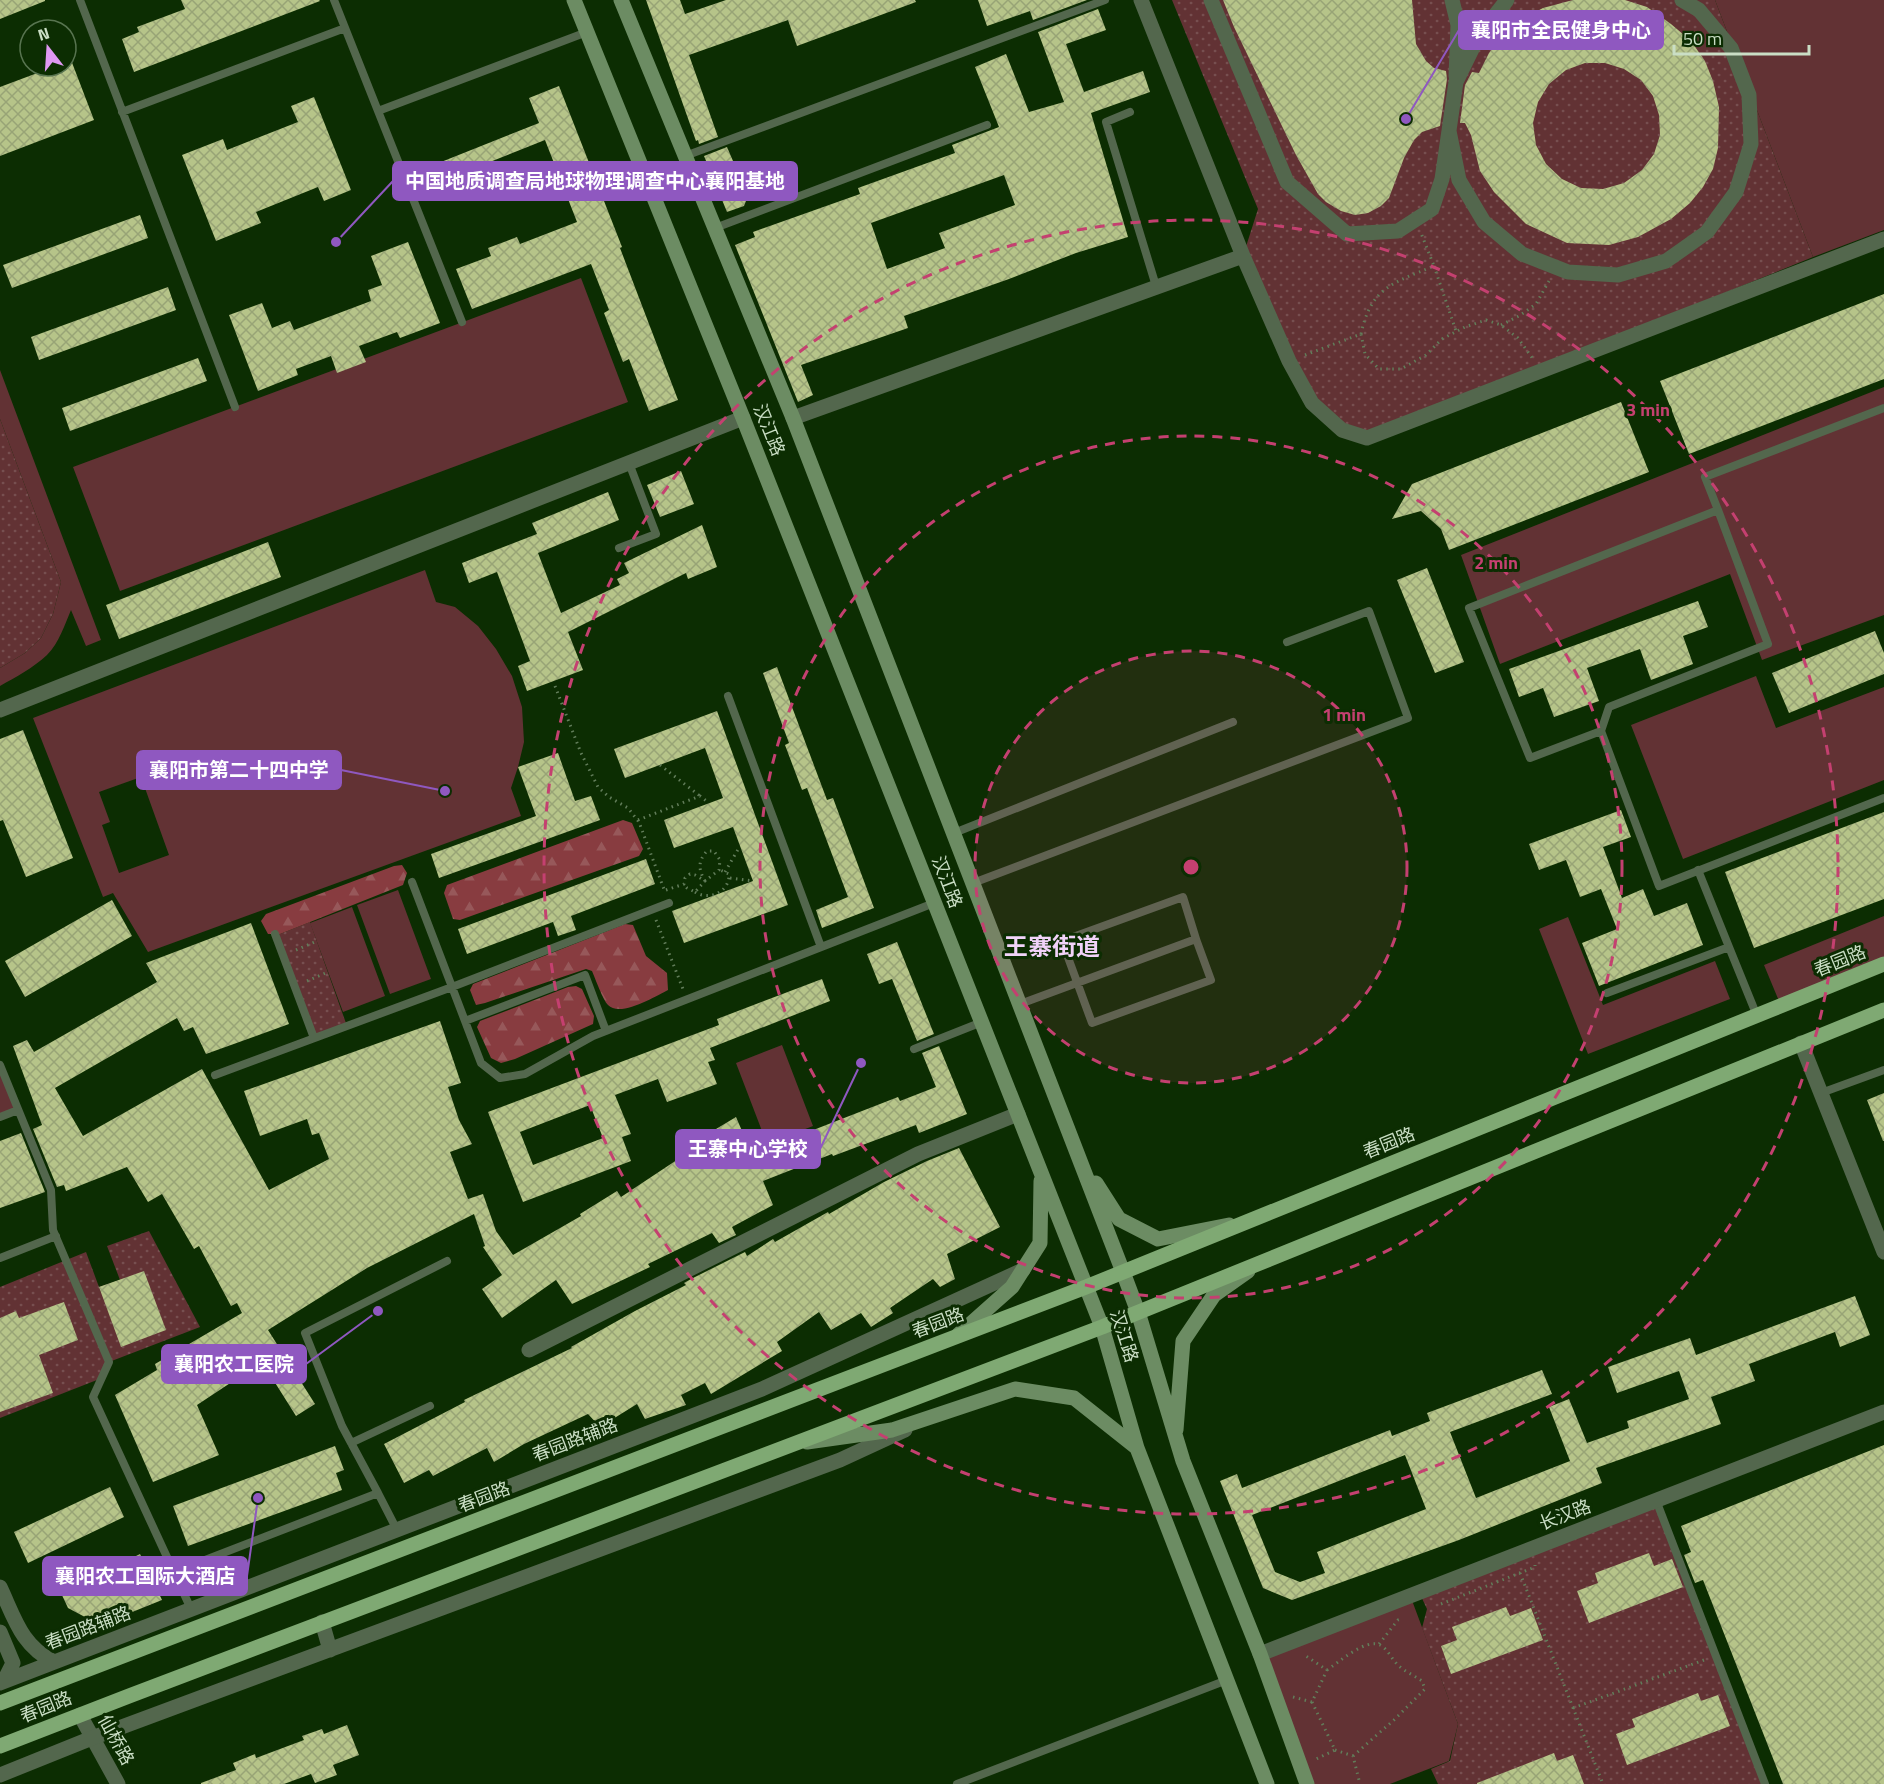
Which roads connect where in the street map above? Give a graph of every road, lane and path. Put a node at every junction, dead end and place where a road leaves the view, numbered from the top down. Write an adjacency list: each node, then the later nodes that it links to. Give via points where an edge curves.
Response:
1 (80, 0): 15 (lane)
2 (334, 0): 11 (lane)
3 (574, 0): 12 (main road, 汉江路)
4 (621, 0): 19 (main road, 汉江路)
5 (1105, 0): 19 (lane)
6 (1141, 0): 23 (street)
7 (1211, 0): 20 (street, via 1287,182 1347,234 1398,231)
8 (1452, 0): 13 (street, via 1458,25)
9 (1507, 0): 13 (street, via 1478,37)
10 (1682, 0): 25 (street, via 1699,10 1731,48 1749,95 1751,144 1736,192 1707,232 1666,261 1618,275)
11 (345, 28): 14 (lane); 15 (lane)
12 (587, 32): 14 (lane); 35 (main road, 汉江路)
13 (1456, 82): 18 (street)
14 (378, 111): 27 (lane)
15 (122, 112): 33 (lane)
16 (1130, 112): 26 (lane, via 1106,122)
17 (987, 125): 21 (lane)
18 (1449, 131): 20 (street, via 1442,179 1432,209); 25 (street, via 1459,180 1484,222 1522,254)
19 (685, 156): 21 (main road, 汉江路)
20 (1416, 219): 24 (path)
21 (715, 228): 36 (main road, 汉江路)
22 (1884, 239): 32 (street)
23 (1243, 256): 26 (street); 31 (street)
24 (1434, 266): 29 (path); 30 (path, via 1399,281 1377,296 1364,316)
25 (1557, 268): 28 (path, via 1536,304)
26 (1156, 286): 36 (street)
27 (462, 322)
28 (1501, 325): 29 (path, via 1486,321); 32 (path, via 1518,338)
29 (1456, 331): 30 (path, via 1401,369 1379,369 1365,354)
30 (1361, 334): 31 (path)
31 (1289, 361): 32 (street, via 1312,403 1342,430 1367,438)
32 (1541, 371)
33 (235, 407)
34 (1884, 408): 38 (lane, via 1705,477)
35 (743, 418): 37 (street); 65 (main road, 汉江路)
36 (793, 418): 51 (main road, 汉江路)
37 (629, 463): 39 (lane, via 656,534); 43 (street)
38 (1718, 510): 45 (lane, via 1768,644 1609,707); 45 (lane, via 1469,608 1530,758)
39 (619, 548)
40 (1287, 642): 60 (lane, via 1369,611 1408,718)
41 (555, 686): 50 (path, via 598,787)
42 (728, 696): 69 (lane)
43 (0, 710)
44 (1233, 722): 51 (lane)
45 (1601, 731): 54 (lane, via 1659,886)
46 (660, 765): 47 (path)
47 (700, 796): 49 (path); 50 (path)
48 (1884, 798): 54 (lane)
49 (709, 803)
50 (638, 820): 62 (path)
51 (954, 833): 60 (main road, 汉江路)
52 (740, 846): 55 (path)
53 (719, 870): 55 (path); 57 (path); 57 (path, via 720,860 714,851 707,850 699,867)
54 (1698, 870): 70 (lane)
55 (725, 872): 56 (path)
56 (730, 878): 58 (path); 63 (path, via 725,888 712,896)
57 (705, 880): 61 (path, via 690,874); 63 (path)
58 (753, 881)
59 (412, 882): 76 (lane)
60 (973, 883): 79 (main road, 汉江路)
61 (684, 884): 62 (path); 63 (path)
62 (665, 890): 64 (path)
63 (695, 892)
64 (669, 903): 76 (lane); 78 (path, via 672,911 655,918)
65 (934, 903): 69 (lane); 83 (main road, 汉江路)
66 (275, 934): 71 (lane)
67 (1196, 939): 74 (lane); 74 (lane, via 1211,980 1092,1023); 74 (lane, via 1183,897 1062,941)
68 (317, 941): 71 (path)
69 (821, 947): 78 (lane)
70 (1729, 947): 77 (lane); 81 (lane)
71 (283, 955): 75 (lane)
72 (1884, 964): 81 (main road, 春园路)
73 (328, 972): 75 (path)
74 (1077, 983): 79 (lane)
75 (294, 986): 85 (lane)
76 (452, 987): 82 (lane); 85 (lane)
77 (1606, 993)
78 (687, 999): 84 (lane)
79 (1020, 1004): 95 (main road, 汉江路)
80 (1884, 1010): 86 (main road, 春园路)
81 (1757, 1016): 97 (main road, 春园路)
82 (465, 1021): 84 (lane, via 481,1063 500,1078 525,1074); 84 (lane, via 585,975)
83 (982, 1022): 87 (lane); 93 (main road, 汉江路)
84 (606, 1031)
85 (314, 1038): 90 (lane)
86 (1801, 1043): 91 (street); 102 (main road, 春园路)
87 (914, 1049)
88 (0, 1065): 92 (lane)
89 (1884, 1070): 91 (lane)
90 (215, 1075)
91 (1821, 1093): 99 (street)
92 (18, 1110): 94 (lane); 98 (lane, via 51,1190)
93 (1018, 1114): 96 (main road, 汉江路); 109 (street, via 918,1154)
94 (0, 1117)
95 (1079, 1157): 97 (main road, via 1119,1219 1158,1239); 104 (main road, 汉江路)
96 (1042, 1175): 103 (main road, via 1040,1243); 105 (main road, 汉江路)
97 (1252, 1220): 104 (main road, 春园路)
98 (56, 1236): 100 (lane); 123 (lane, via 109,1362 93,1397)
99 (1884, 1251)
100 (0, 1258)
101 (447, 1261): 115 (lane, via 305,1333)
102 (1258, 1263): 106 (main road, 春园路); 114 (main road, via 1214,1295 1183,1341)
103 (1023, 1270): 108 (main road, via 1012,1287); 111 (street, 春园路辅路)
104 (1123, 1272): 105 (main road, 春园路); 106 (main road, 汉江路)
105 (1086, 1287): 107 (main road, 汉江路); 108 (main road, 春园路)
106 (1138, 1312): 107 (main road, 春园路); 114 (main road, 汉江路)
107 (1102, 1327): 116 (main road, 春园路); 117 (main road, 汉江路)
108 (955, 1337): 118 (main road, 春园路)
109 (529, 1350)
110 (430, 1406): 115 (lane)
111 (706, 1411): 118 (street); 121 (street, 春园路辅路)
112 (945, 1412): 116 (main road, via 892,1430); 117 (main road, via 1015,1389 1074,1398); 134 (street, via 830,1464)
113 (1884, 1412): 120 (street, 长汉路)
114 (1175, 1438): 135 (main road, 汉江路)
115 (351, 1443): 119 (lane)
116 (792, 1444): 129 (main road, 春园路)
117 (1137, 1448): 139 (main road, 汉江路)
118 (646, 1456): 130 (main road, 春园路)
119 (378, 1493): 121 (lane); 123 (lane)
120 (1656, 1500): 122 (street, 长汉路); 136 (lane)
121 (396, 1530): 127 (street, 春园路辅路)
122 (1529, 1550): 124 (path, via 1536,1567); 132 (street, 长汉路)
123 (174, 1572): 127 (lane)
124 (1520, 1573): 126 (path); 144 (path)
125 (0, 1587): 137 (street, via 24,1639)
126 (1437, 1605)
127 (191, 1609): 130 (street); 137 (street, 春园路辅路)
128 (1407, 1616): 133 (path, via 1398,1620)
129 (322, 1623): 134 (street); 145 (main road, 春园路)
130 (198, 1627): 143 (main road, 春园路)
131 (0, 1632): 140 (street, via 13,1663)
132 (1286, 1643): 135 (street, 长汉路); 138 (path)
133 (1379, 1644): 138 (path, via 1363,1646); 149 (path, via 1399,1666 1422,1681 1425,1689)
134 (330, 1650): 146 (street)
135 (1260, 1654): 141 (main road, 汉江路)
136 (1716, 1655): 144 (path); 158 (lane)
137 (54, 1662): 140 (street, 春园路辅路)
138 (1327, 1670): 142 (path)
139 (1227, 1680): 153 (lane); 154 (main road, 汉江路)
140 (2, 1682)
141 (1274, 1693): 142 (path); 150 (main road, 汉江路)
142 (1312, 1702): 148 (path)
143 (0, 1703)
144 (1573, 1708): 157 (path)
145 (80, 1715): 146 (street, 仙桥路); 147 (main road, 春园路)
146 (92, 1738): 151 (street); 152 (street, 仙桥路)
147 (0, 1746)
148 (1335, 1750): 149 (path); 150 (path)
149 (1353, 1756): 156 (path)
150 (1300, 1766): 155 (main road, 汉江路)
151 (0, 1775)
152 (118, 1784)
153 (957, 1784)
154 (1267, 1784)
155 (1307, 1784)
156 (1360, 1784)
157 (1603, 1784)
158 (1765, 1784)

